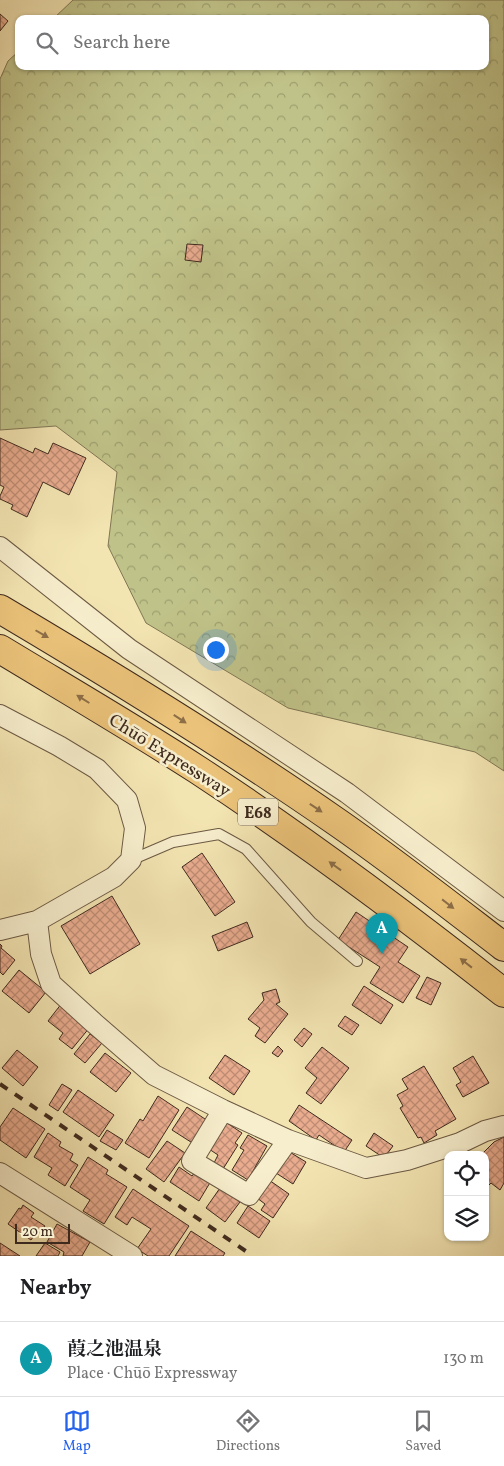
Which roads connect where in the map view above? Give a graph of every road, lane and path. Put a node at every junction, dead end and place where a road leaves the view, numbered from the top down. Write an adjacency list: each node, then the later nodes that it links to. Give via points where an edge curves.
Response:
1 (0, 547): 6 (street, via 129,649 346,793)
2 (0, 610): 9 (highway, Chūō Expressway / E68, one-way to 9, via 105,671 334,820)
3 (0, 649): 11 (highway, Chūō Expressway / E68, one-way to 3, via 309,847 197,770)
4 (0, 715): 5 (street, via 97,769 127,800 135,828)
5 (131, 860): 7 (street, via 114,877); 10 (lane, via 173,842 219,834 246,848 311,922)
6 (504, 911)
7 (37, 921): 8 (street); 12 (street, via 41,954 51,984 154,1075)
8 (0, 930)
9 (504, 947)
10 (357, 961)
11 (504, 993)
12 (223, 1110): 14 (street); 14 (street, via 192,1161 249,1195)
13 (504, 1126): 14 (street, via 407,1160 366,1168)
14 (288, 1140)
15 (0, 1173): 16 (street)
16 (132, 1256)

